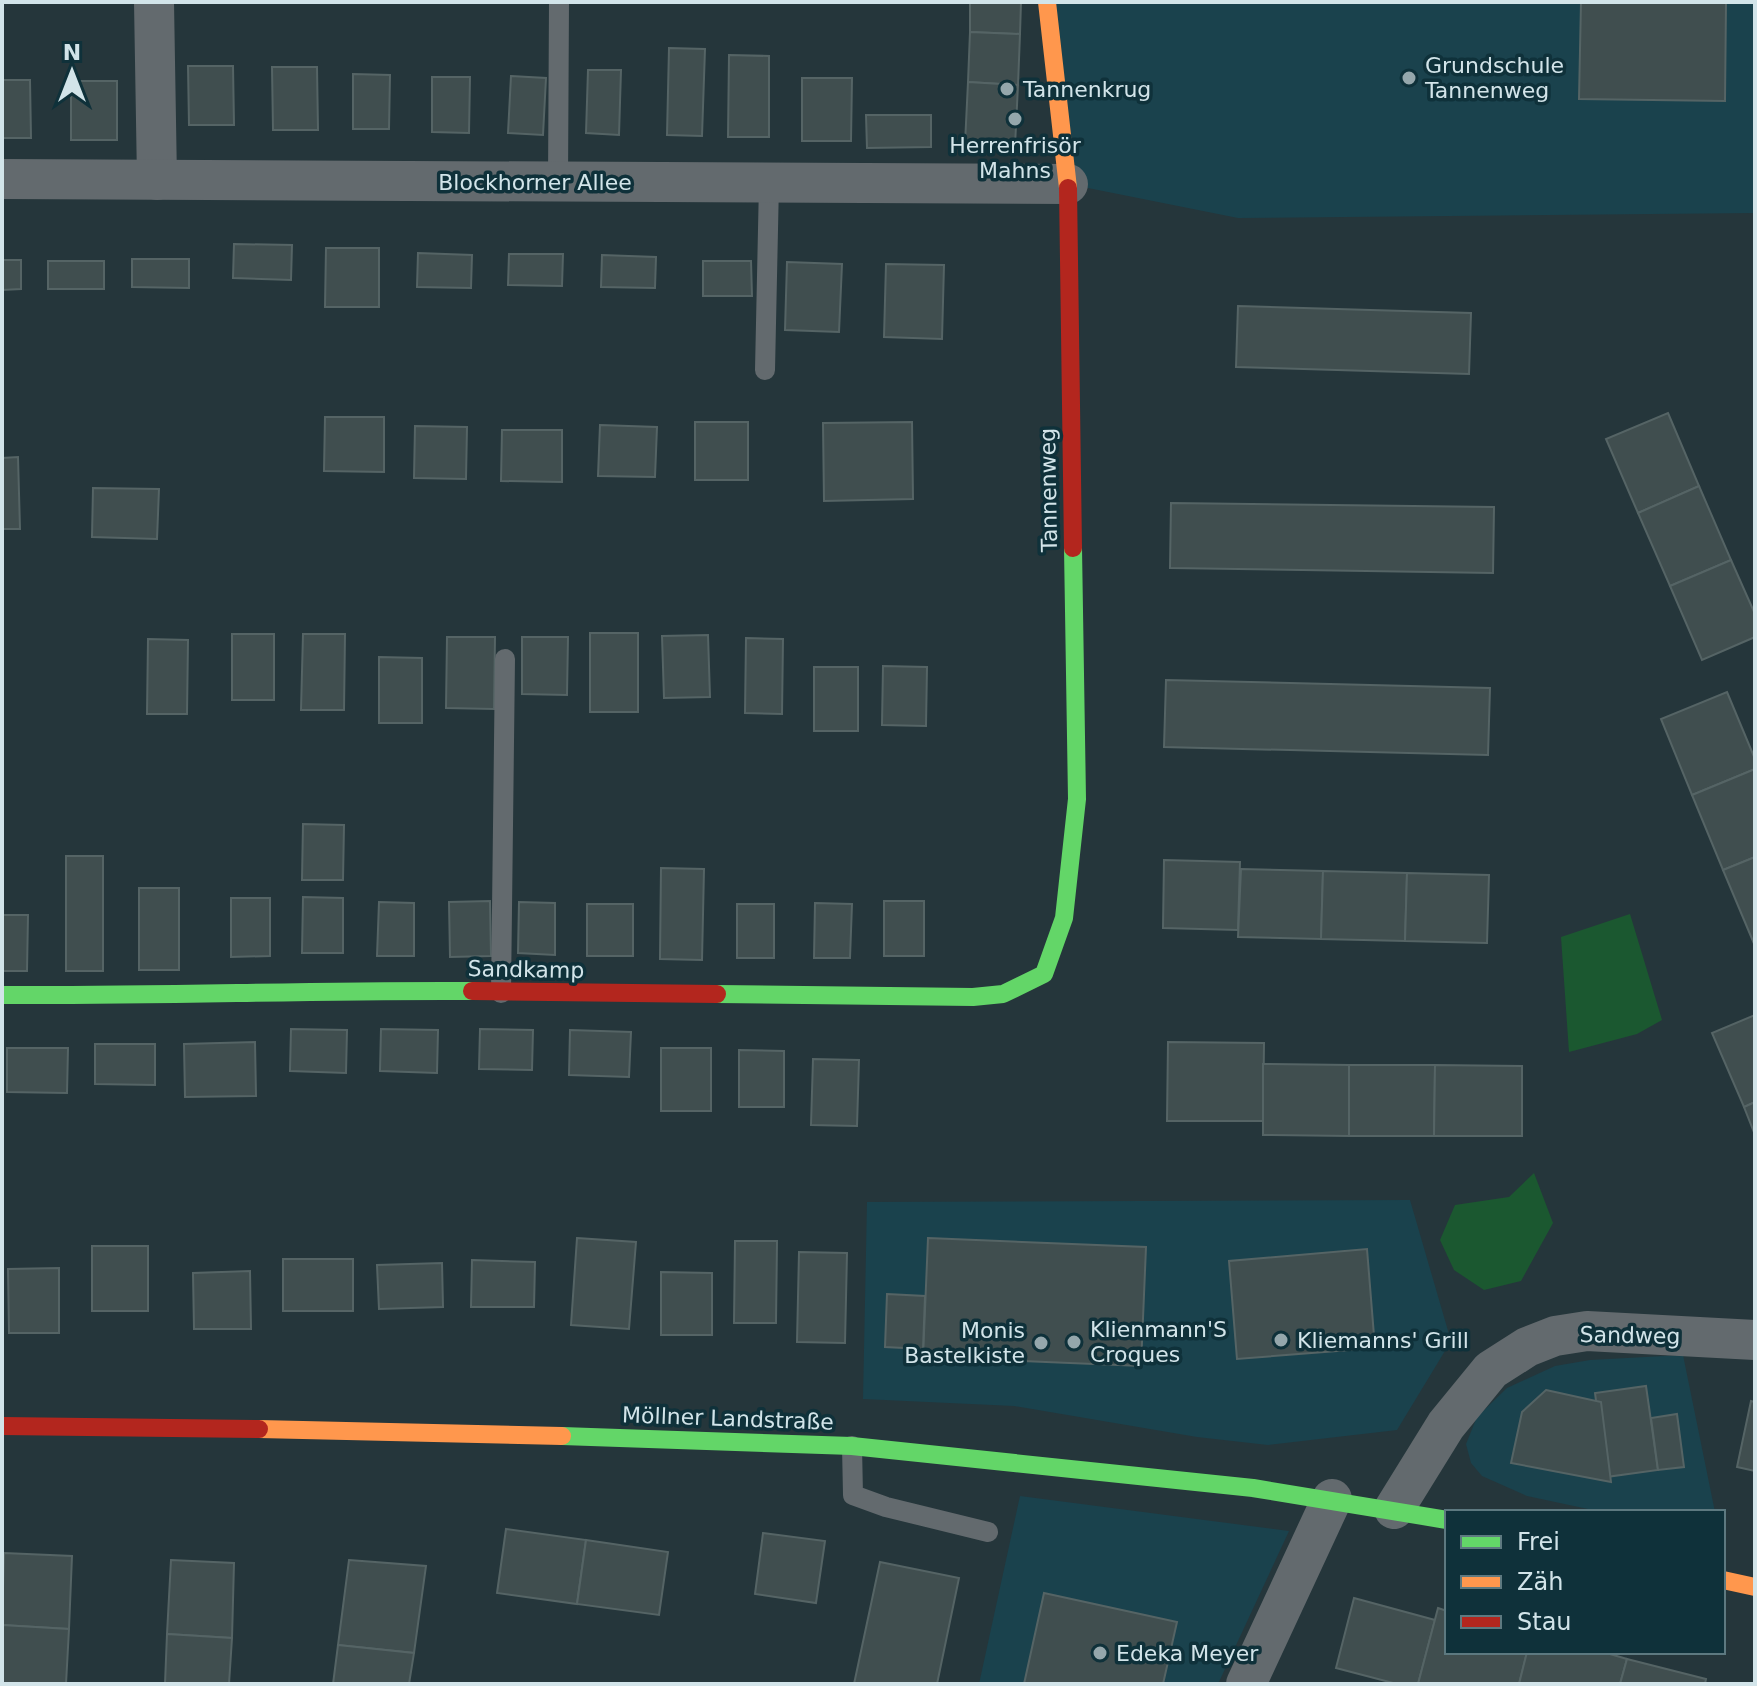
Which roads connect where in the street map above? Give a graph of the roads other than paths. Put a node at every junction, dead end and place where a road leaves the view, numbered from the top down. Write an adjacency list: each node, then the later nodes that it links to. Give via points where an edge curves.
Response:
1 (154, 2): 5 (street)
2 (559, 2): 6 (lane)
3 (1047, 2): 8 (street, Tannenweg)
4 (2, 179): 5 (street, Blockhorner Allee)
5 (157, 180): 6 (street, Blockhorner Allee)
6 (558, 182): 7 (street, Blockhorner Allee)
7 (769, 183): 8 (street, Blockhorner Allee); 9 (lane)
8 (1068, 184): 11 (street, Tannenweg, via 1077,799 1064,918)
9 (765, 370)
10 (505, 659): 12 (lane)
11 (1044, 974): 12 (street, Sandkamp, via 1003,994 973,997)
12 (501, 993): 13 (street, Sandkamp)
13 (2, 995)
14 (1755, 1340): 18 (street, Sandweg, via 1587,1331 1527,1347 1491,1370 1446,1425)
15 (2, 1426): 16 (street, Möllner Landstraße, via 438,1431)
16 (852, 1446): 17 (street, Möllner Landstraße); 20 (lane, via 853,1495)
17 (1332, 1499): 18 (street, Möllner Landstraße); 23 (street)
18 (1394, 1509): 19 (street, Möllner Landstraße)
19 (1445, 1520)
20 (988, 1532)
21 (1725, 1580): 22 (street)
22 (1755, 1587)
23 (1246, 1684)

